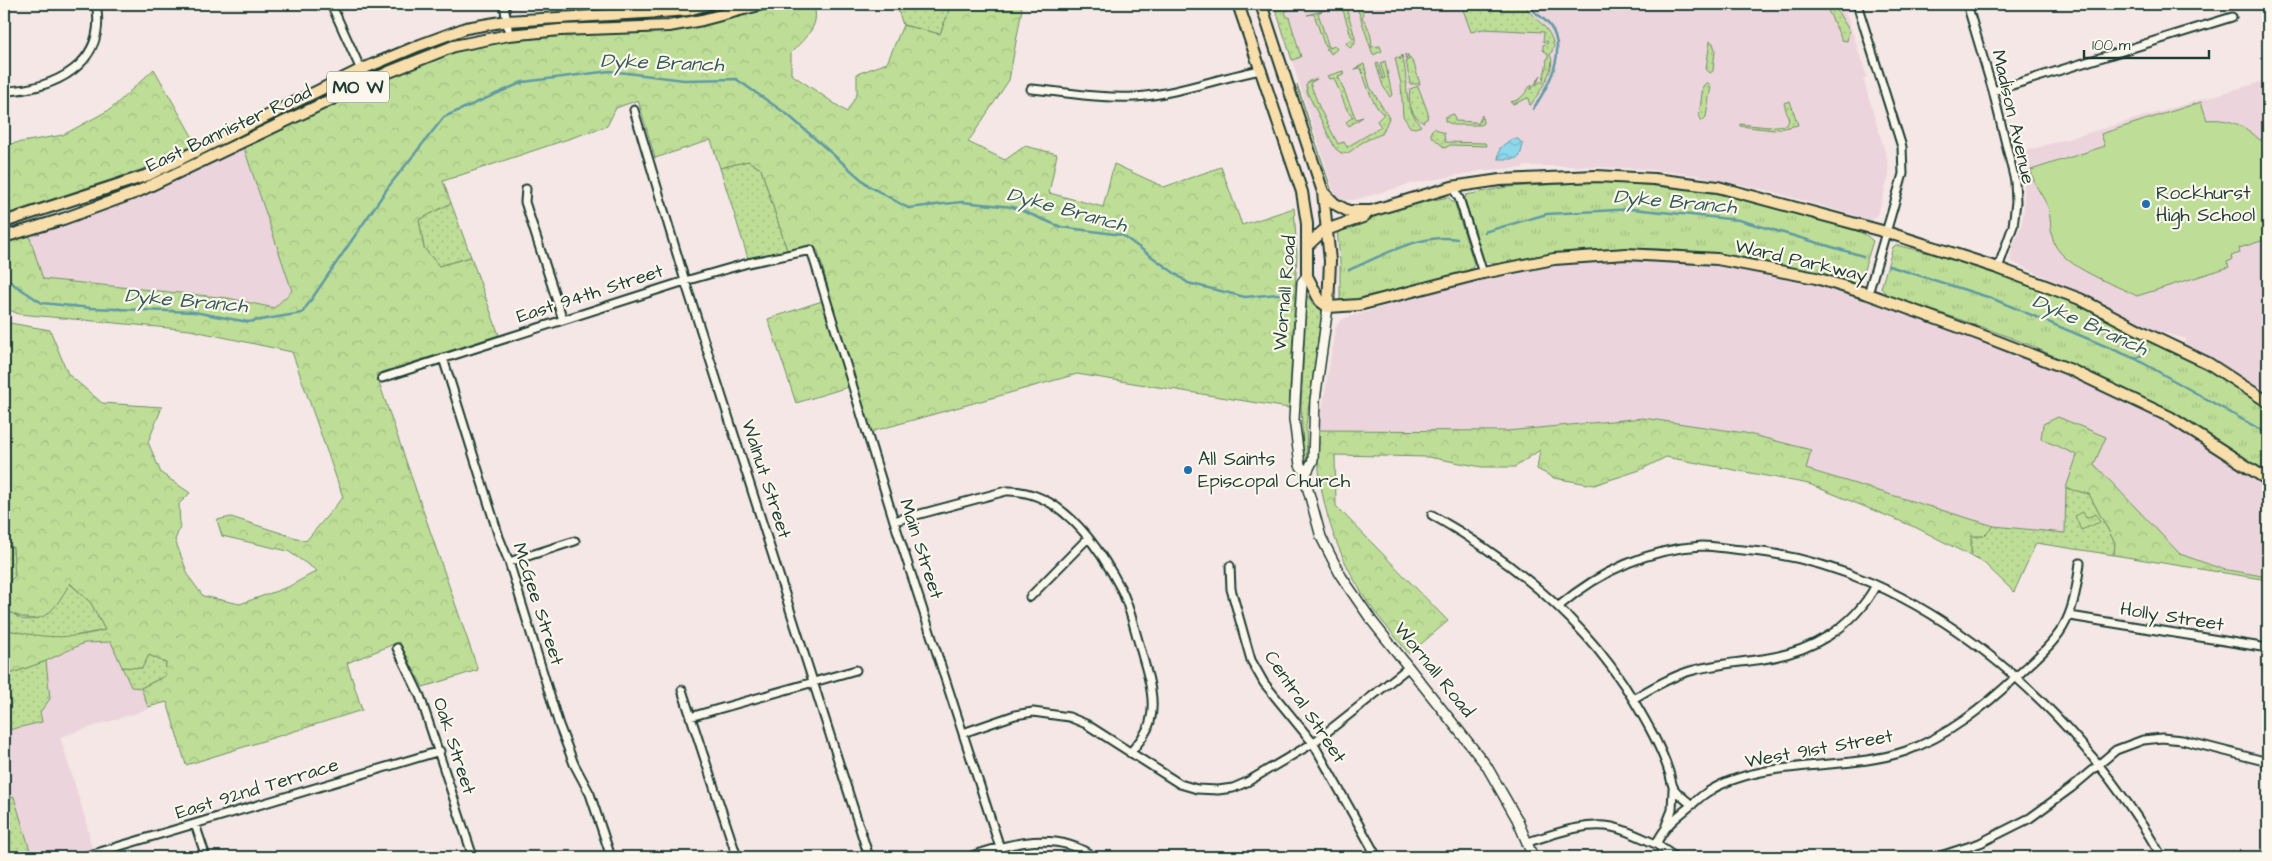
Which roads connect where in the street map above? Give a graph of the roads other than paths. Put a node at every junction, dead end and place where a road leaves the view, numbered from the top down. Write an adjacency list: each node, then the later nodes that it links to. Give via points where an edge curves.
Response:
1 (96, 4): 17 (street, via 94,39 79,64 56,82)
2 (331, 4): 13 (street)
3 (504, 4): 11 (street)
4 (709, 4): 11 (main road, East Bannister Road / MO W, via 688,10)
5 (763, 4): 12 (main road, East Bannister Road / MO W, via 669,26)
6 (1238, 4): 14 (main road, Wornall Road)
7 (1261, 4): 22 (main road, Wornall Road)
8 (1857, 4): 26 (street, via 1904,158 1903,174)
9 (1967, 4): 18 (street, Madison Avenue)
10 (2232, 17): 18 (street)
11 (508, 21): 12 (street); 13 (main road, East Bannister Road / MO W, via 466,28)
12 (509, 35): 15 (main road, East Bannister Road / MO W, via 454,46)
13 (360, 70): 15 (street); 24 (main road, East Bannister Road / MO W, via 148,175)
14 (1262, 70): 16 (street, via 1134,97); 28 (main road, Wornall Road, via 1302,192)
15 (367, 83): 27 (main road, East Bannister Road / MO W, via 137,192)
16 (1031, 89)
17 (4, 91)
18 (1994, 91): 30 (street, Madison Avenue, via 2015,181 2016,202 2013,226)
19 (634, 110): 33 (street, Walnut Street)
20 (1452, 187): 23 (main road); 26 (main road, via 1500,180 1596,176 1654,179 1718,187); 31 (street, via 1459,198)
21 (526, 189): 36 (street, via 525,202)
22 (1323, 192): 23 (main road, via 1348,211); 25 (main road, Wornall Road)
23 (1371, 211): 25 (main road, via 1363,217)
24 (4, 222)
25 (1327, 229): 28 (main road); 35 (main road, Wornall Road, via 1330,260)
26 (1886, 232): 30 (main road); 34 (street)
27 (4, 237)
28 (1308, 245): 32 (main road, Wornall Road)
29 (810, 250): 33 (street, East 94th Street); 43 (street, Main Street)
30 (1998, 268): 39 (main road, via 2080,299 2208,363)
31 (1483, 273): 34 (main road, Ward Parkway, via 1554,259 1626,254 1717,260 1816,278); 35 (main road, Ward Parkway, via 1359,304)
32 (1307, 276): 35 (main road, via 1320,302); 40 (main road, Wornall Road, via 1302,282 1294,420 1300,465)
33 (685, 281): 36 (street, East 94th Street); 58 (street, Walnut Street)
34 (1868, 294): 41 (main road, Ward Parkway, via 2071,370 2170,416)
35 (1328, 307): 40 (main road, Wornall Road, via 1315,400 1313,460)
36 (563, 320): 37 (street, East 94th Street)
37 (443, 358): 38 (street, East 94th Street); 46 (street, McGee Street)
38 (382, 378)
39 (2268, 402)
40 (1306, 474): 55 (main road, Wornall Road, via 1319,529 1331,558 1372,622)
41 (2268, 480)
42 (1432, 515): 51 (street, via 1496,554)
43 (894, 521): 44 (street, via 1013,491 1035,494 1049,501); 62 (street, Main Street)
44 (1088, 538): 50 (street); 65 (street, via 1121,590 1131,614 1150,685 1150,721)
45 (576, 541): 46 (street)
46 (509, 562): 78 (street, McGee Street, via 559,725 590,794)
47 (2080, 563): 52 (street, West 91st Street)
48 (1230, 566): 63 (street, Central Street, via 1231,589 1251,660 1264,683)
49 (1876, 585): 51 (street, via 1831,566 1799,558 1703,546 1658,553 1624,564 1581,587); 57 (street, via 1966,638); 60 (street, via 1855,616 1819,642 1782,656 1687,672 1669,678)
50 (1030, 597)
51 (1558, 606): 60 (street, via 1598,650)
52 (2070, 616): 54 (street, Holly Street); 57 (street, West 91st Street, via 2059,635)
53 (397, 648): 64 (street, Oak Street, via 420,696)
54 (2268, 648)
55 (1409, 667): 63 (street); 72 (main road, Wornall Road, via 1486,765 1508,800)
56 (856, 670): 58 (street)
57 (2016, 678): 67 (street, via 2061,721); 69 (street, West 91st Street, via 1958,724 1906,751 1868,760 1745,776 1707,792)
58 (814, 683): 61 (street); 80 (street, Walnut Street)
59 (682, 690): 61 (street)
60 (1633, 699): 68 (street, via 1663,756)
61 (690, 718): 79 (street)
62 (963, 733): 65 (street, via 1015,714 1051,713 1086,724); 74 (street, Main Street)
63 (1313, 743): 65 (street, via 1247,782 1218,790 1180,784); 84 (street, Central Street)
64 (440, 751): 70 (street, East 92nd Terrace); 77 (street, Oak Street)
65 (1130, 754)
66 (2268, 762): 67 (street, via 2162,738 2128,744)
67 (2099, 765): 87 (street, via 2030,818 1980,843); 88 (street)
68 (1673, 789): 69 (street); 71 (street, via 1672,810)
69 (1692, 805): 71 (street, West 91st Street)
70 (195, 824): 75 (street, East 92nd Terrace); 76 (street)
71 (1666, 826): 73 (street, West 91st Street)
72 (1528, 842): 73 (street, via 1567,830 1600,826 1613,827); 85 (main road, Wornall Road)
73 (1656, 844): 86 (street)
74 (999, 847): 81 (street); 82 (street, Main Street); 83 (street, via 1053,840 1067,843)
75 (82, 857)
76 (206, 857)
77 (473, 857)
78 (611, 857)
79 (737, 857)
80 (869, 857)
81 (968, 857)
82 (1003, 857)
83 (1094, 857)
84 (1377, 857)
85 (1533, 857)
86 (1675, 857)
87 (1937, 857)
88 (2162, 857)

